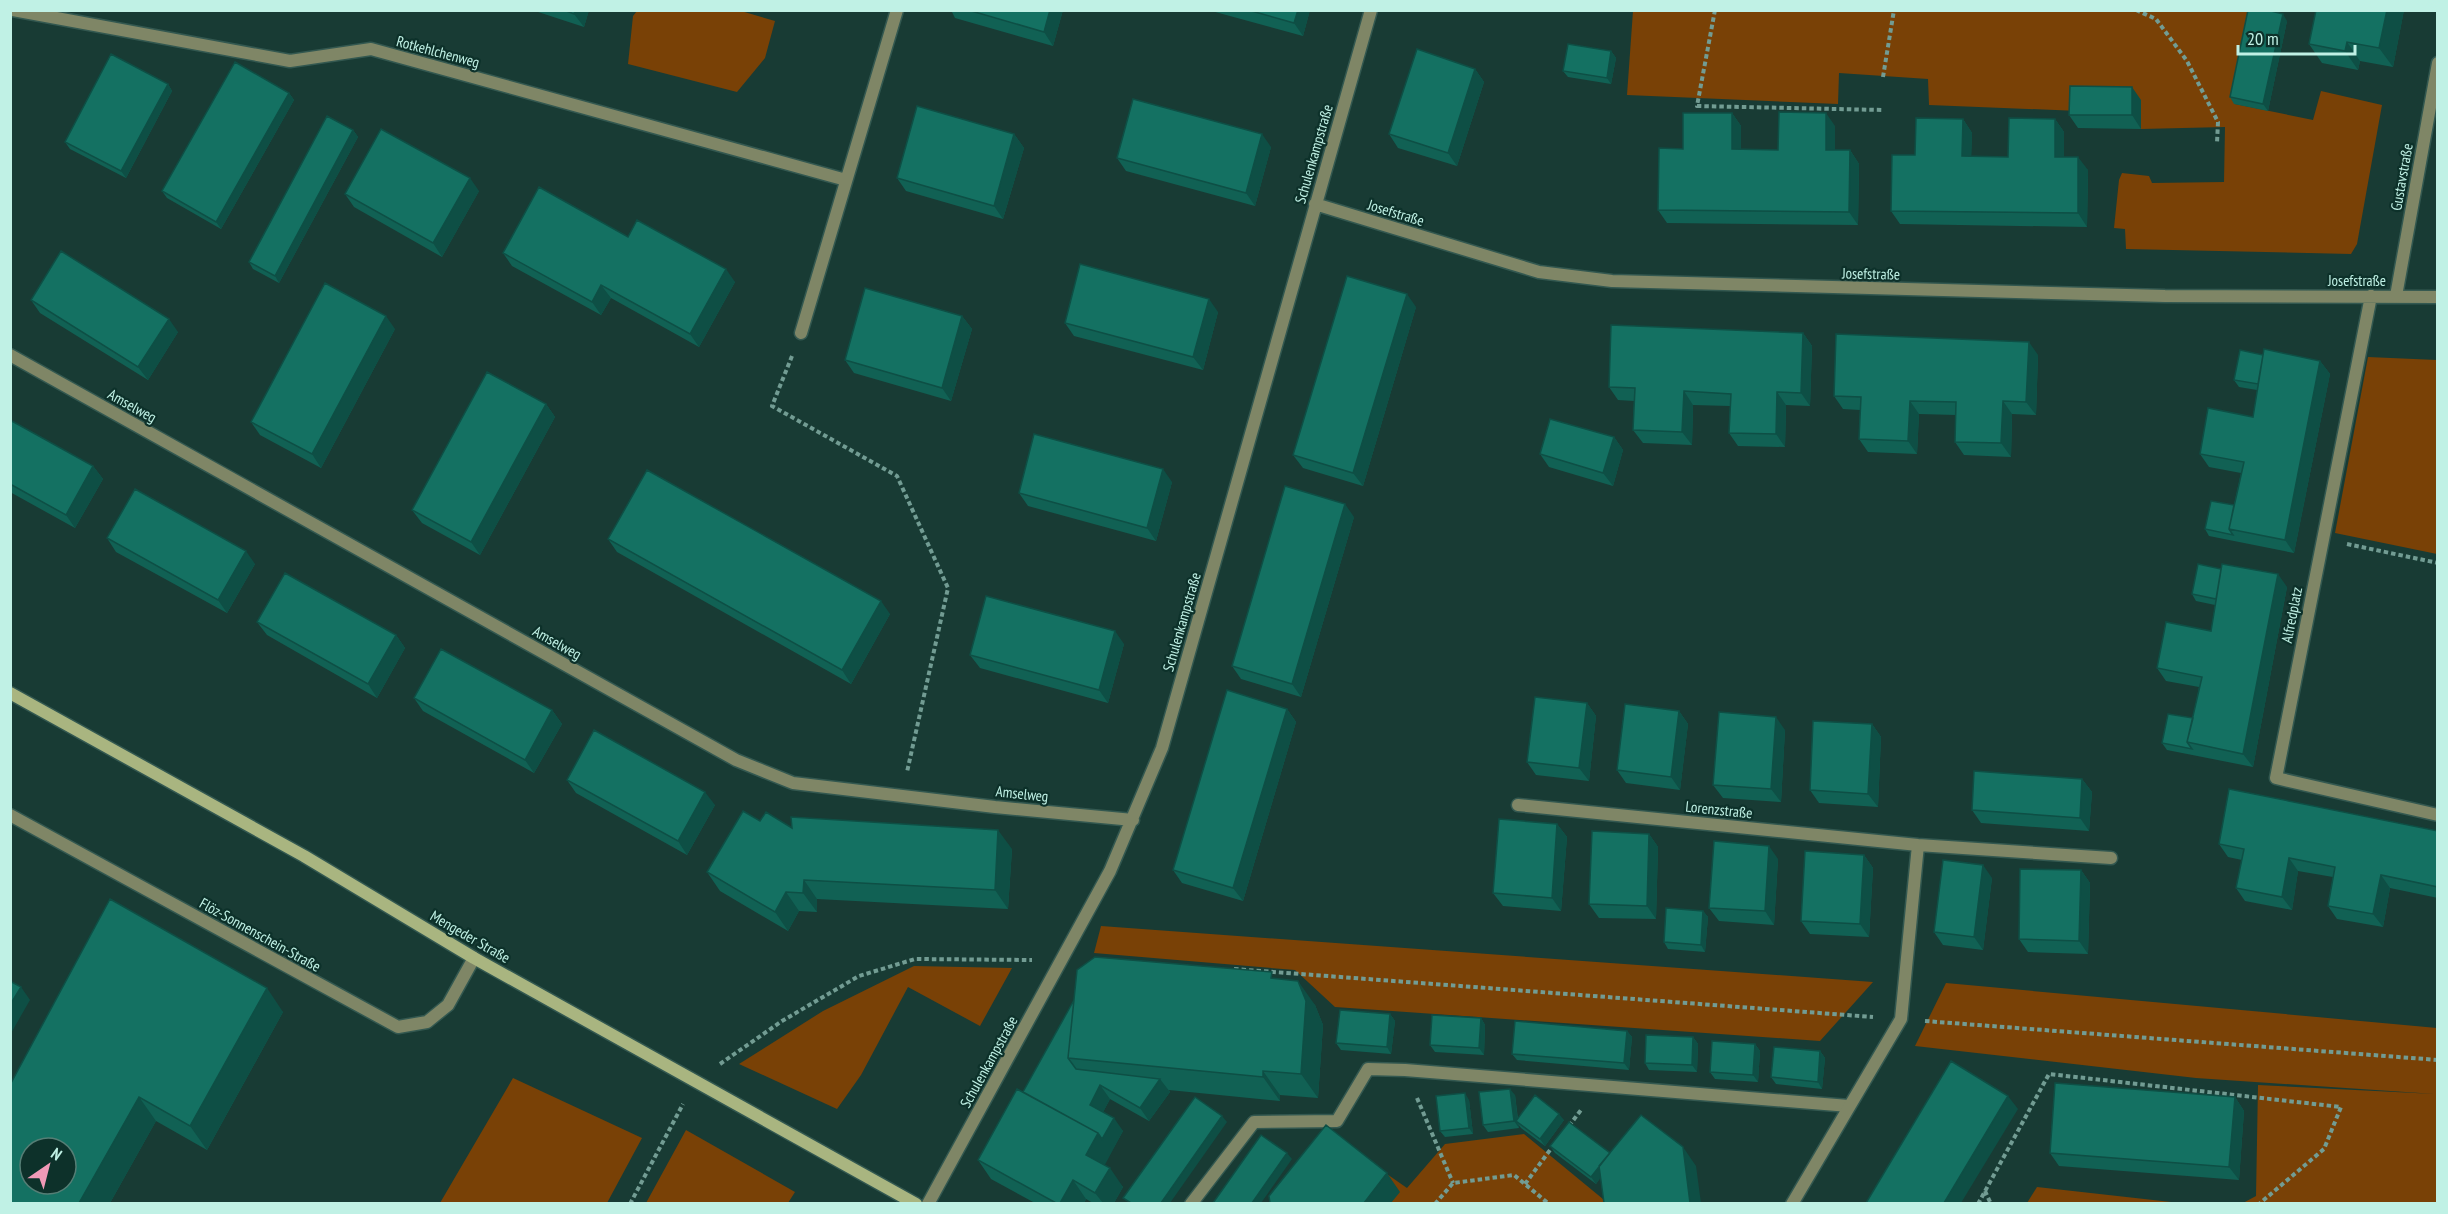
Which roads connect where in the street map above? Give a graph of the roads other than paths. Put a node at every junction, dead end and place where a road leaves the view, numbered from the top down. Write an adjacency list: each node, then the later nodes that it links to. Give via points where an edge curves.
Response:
1 (13, 10): 5 (street, Rotkehlchenweg, via 290,61 371,49)
2 (897, 10): 5 (street)
3 (1371, 10): 6 (street, Schulenkampstraße)
4 (2438, 63): 8 (street, Gustavstraße)
5 (846, 180): 10 (street)
6 (1315, 204): 7 (street, Josefstraße, via 1539,272 1612,281 2165,296); 16 (street, Schulenkampstraße, via 1162,748)
7 (2371, 296): 8 (street, Josefstraße); 15 (street, Alfredplatz, via 2276,778)
8 (2396, 296): 9 (street, Josefstraße)
9 (2438, 297)
10 (801, 333)
11 (10, 355): 16 (street, Amselweg, via 736,760 793,783)
12 (10, 693): 19 (main road, Mengeder Straße, via 304,856)
13 (1518, 805): 17 (street, Lorenzstraße)
14 (10, 815): 19 (street, Flöz-Sonnenschein-Straße, via 398,1027 427,1022 448,1005)
15 (2438, 815)
16 (1133, 820): 22 (street, Schulenkampstraße, via 1063,960)
17 (1918, 844): 18 (street, Lorenzstraße); 20 (street, via 1900,1019)
18 (2111, 858)
19 (474, 958): 21 (main road, Mengeder Straße)
20 (1849, 1106): 23 (street, via 1368,1069 1338,1121 1254,1122); 24 (street)
21 (916, 1203)
22 (928, 1203)
23 (1191, 1203)
24 (1792, 1203)

